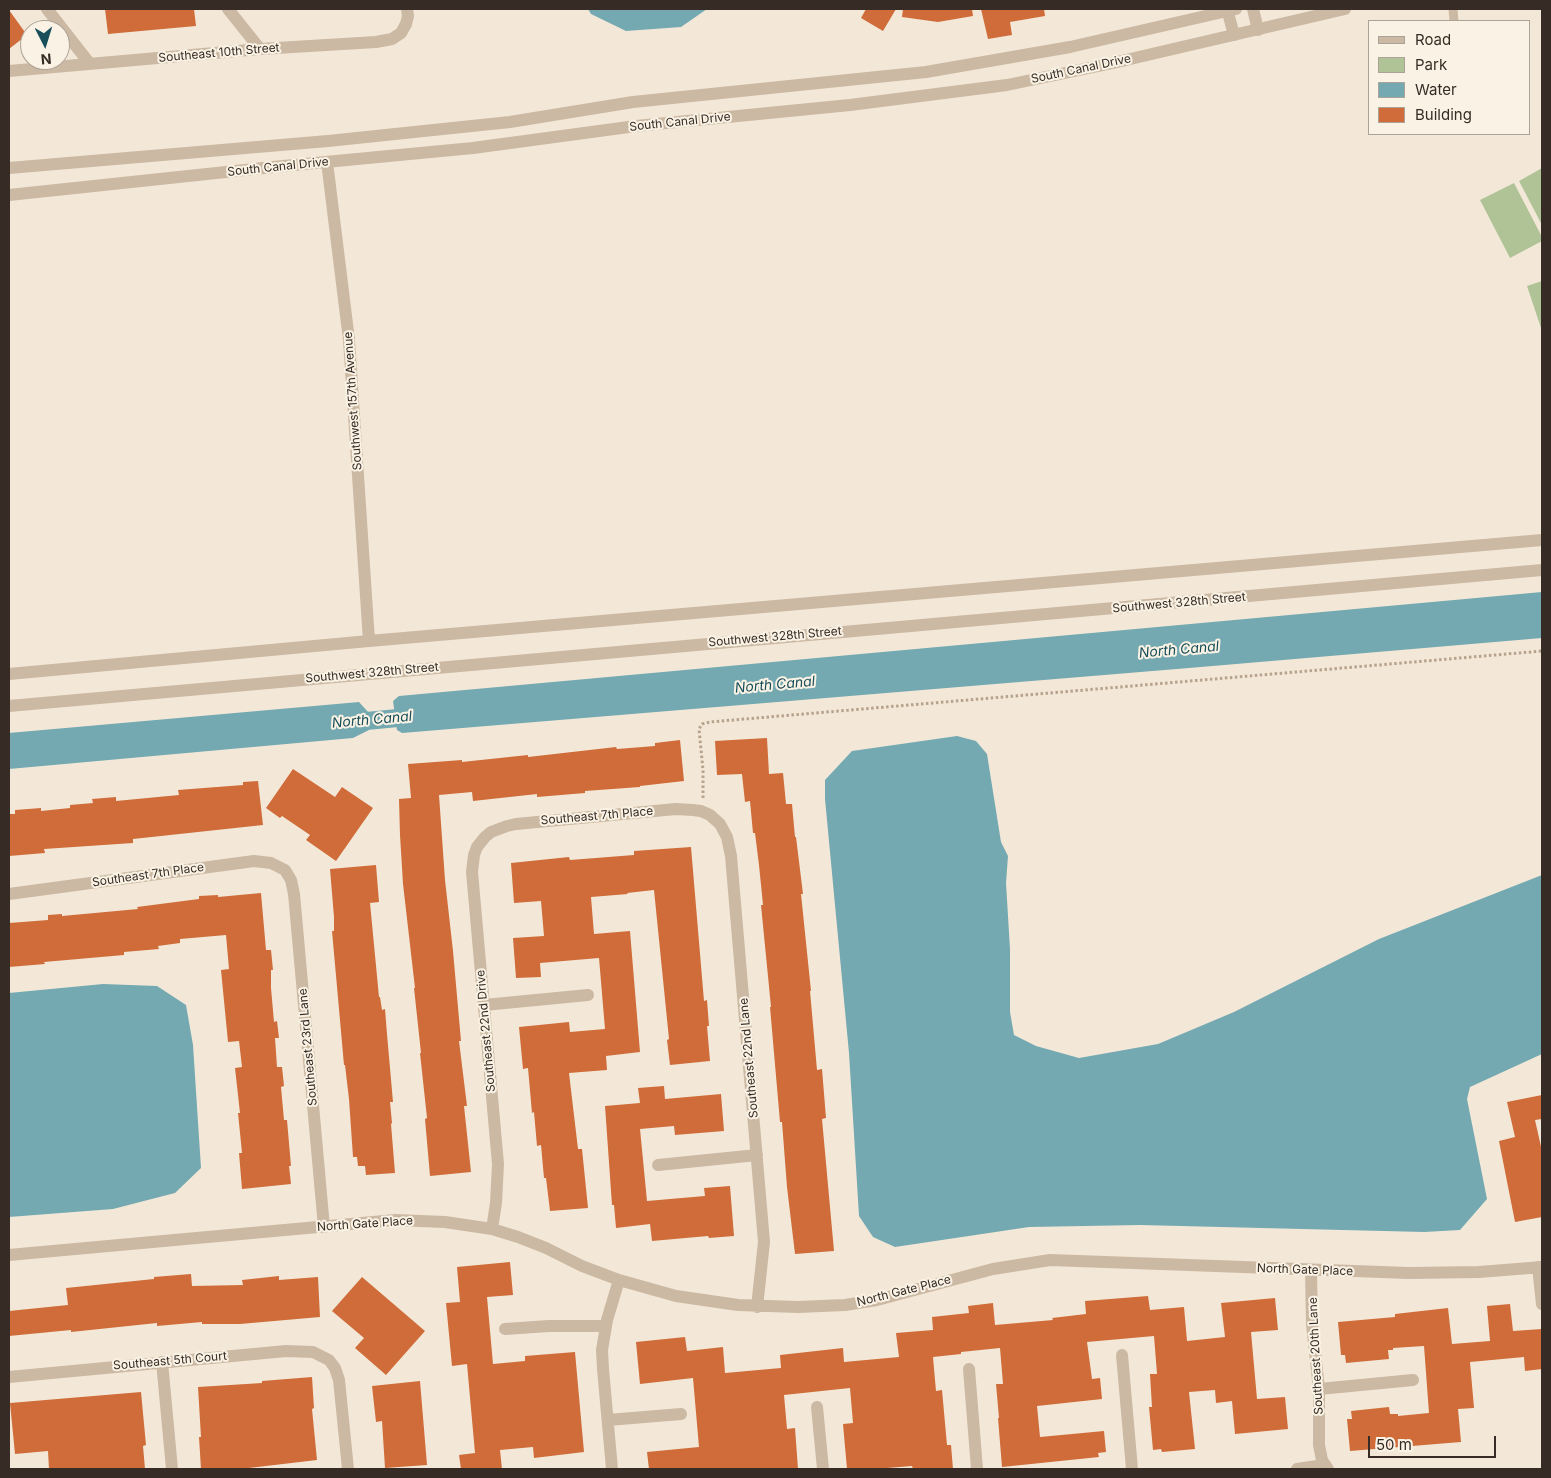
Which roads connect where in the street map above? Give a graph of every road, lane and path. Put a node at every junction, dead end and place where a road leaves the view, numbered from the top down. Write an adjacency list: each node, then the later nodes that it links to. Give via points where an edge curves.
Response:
1 (47, 9): 10 (street)
2 (228, 9): 9 (street)
3 (407, 9): 9 (street, Southeast 10th Street, via 406,24 392,39)
4 (1230, 9): 8 (street); 13 (street, South Canal Drive, via 1070,47 926,72 633,102 510,122)
5 (1253, 9): 7 (street)
6 (1345, 9): 7 (street, South Canal Drive)
7 (1258, 30): 8 (street, South Canal Drive)
8 (1234, 35): 12 (street, South Canal Drive, via 1007,85 850,105 636,126 473,148)
9 (260, 49): 10 (street, Southeast 10th Street)
10 (90, 64): 11 (street, Southeast 10th Street)
11 (9, 71)
12 (327, 162): 14 (street, South Canal Drive); 17 (street, Southwest 157th Avenue, via 349,340)
13 (9, 168)
14 (9, 195)
15 (1542, 540): 17 (street)
16 (1542, 570): 20 (street, Southwest 328th Street)
17 (369, 641): 19 (street)
18 (1542, 651): 21 (path, via 702,724 698,732)
19 (9, 674)
20 (9, 706)
21 (706, 813): 22 (street, Southeast 7th Place, via 676,809 524,823 507,826); 27 (street, Southeast 22nd Lane, via 716,818 730,846)
22 (485, 837): 26 (street, Southeast 22nd Drive, via 474,854 472,872)
23 (285, 870): 24 (street, Southeast 7th Place, via 271,863 254,861); 29 (street, Southeast 23rd Lane, via 294,894)
24 (9, 894)
25 (588, 996): 26 (street)
26 (484, 1005): 30 (street, Southeast 22nd Drive, via 498,1164)
27 (757, 1155): 28 (street); 36 (street, Southeast 22nd Lane, via 764,1242)
28 (658, 1164)
29 (324, 1227): 30 (street, North Gate Place, via 413,1220); 31 (street, North Gate Place)
30 (492, 1228): 34 (street, North Gate Place)
31 (9, 1255)
32 (1540, 1267): 33 (street, North Gate Place, via 1449,1273); 35 (street)
33 (1311, 1270): 36 (street, North Gate Place, via 1050,1260 992,1269 868,1301 815,1307); 44 (street, Southeast 20th Lane, via 1312,1324)
34 (619, 1280): 36 (street, North Gate Place, via 676,1296); 37 (street)
35 (1542, 1304)
36 (757, 1307)
37 (605, 1326): 38 (street); 47 (street, via 602,1350)
38 (505, 1329)
39 (1122, 1356): 54 (street)
40 (162, 1362): 42 (street, Southeast 5th Court); 49 (street); 50 (street, Southeast 5th Court, via 305,1351 319,1354 329,1360 340,1380)
41 (969, 1369): 53 (street)
42 (9, 1377)
43 (1413, 1380): 44 (street)
44 (1320, 1389): 48 (street, Southeast 20th Lane, via 1319,1445)
45 (817, 1407): 52 (street)
46 (681, 1414): 47 (street)
47 (608, 1420): 51 (street)
48 (1326, 1467): 55 (street)
49 (172, 1469)
50 (348, 1469)
51 (612, 1469)
52 (823, 1469)
53 (977, 1469)
54 (1132, 1469)
55 (1297, 1469)

